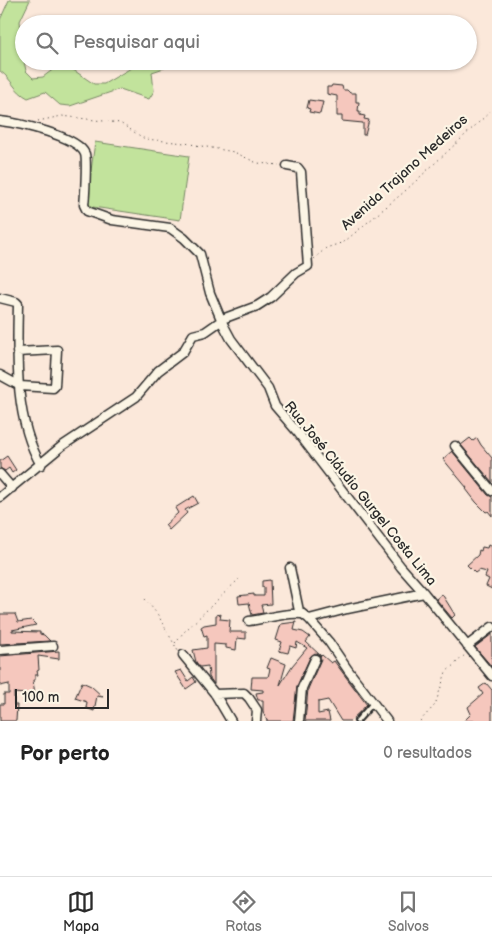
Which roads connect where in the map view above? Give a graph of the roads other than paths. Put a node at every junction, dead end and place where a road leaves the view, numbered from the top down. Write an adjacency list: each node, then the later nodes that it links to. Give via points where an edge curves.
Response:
1 (0, 121): 4 (street, Rua José Cláudio Gurgel Costa Lima, via 47,131 81,149 86,157 84,205 87,211 112,220 166,227 192,245 200,254)
2 (287, 166): 4 (street, via 301,172 308,266 296,272 256,306)
3 (0, 298): 5 (street, via 18,304)
4 (221, 320): 9 (street, via 193,336 183,352 158,371 136,397 62,446); 15 (street, Rua José Cláudio Gurgel Costa Lima, via 231,339 268,388 275,406)
5 (18, 352): 7 (street); 7 (street, via 55,349 58,352 54,387)
6 (0, 375): 7 (street)
7 (20, 386): 9 (street, via 27,434)
8 (454, 446): 12 (street)
9 (41, 465): 11 (street)
10 (0, 474): 11 (street)
11 (12, 488): 13 (street)
12 (492, 491)
13 (0, 497)
14 (290, 568): 16 (street)
15 (424, 592): 17 (street); 21 (street, Rua José Cláudio Gurgel Costa Lima)
16 (301, 614): 17 (street); 18 (street)
17 (309, 619): 27 (street)
18 (249, 622)
19 (492, 628): 21 (street)
20 (53, 646): 22 (street)
21 (469, 648): 25 (street, Rua José Cláudio Gurgel Costa Lima)
22 (0, 650)
23 (183, 655): 26 (street)
24 (315, 660): 30 (street, via 302,688)
25 (492, 676)
26 (215, 694): 28 (street); 29 (street, via 244,693 257,710)
27 (373, 703): 31 (lane); 32 (street)
28 (231, 721)
29 (256, 721)
30 (299, 721)
31 (357, 721)
32 (388, 721)

